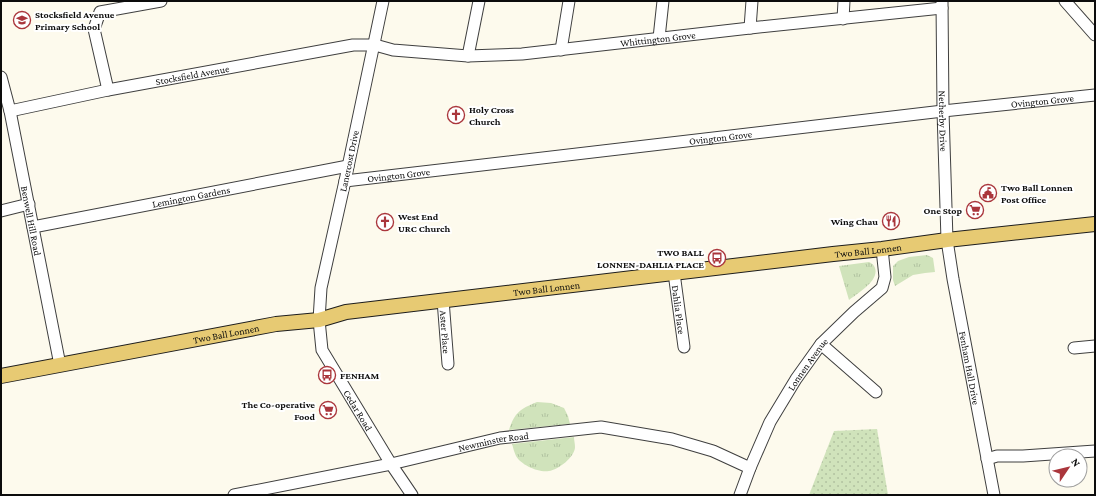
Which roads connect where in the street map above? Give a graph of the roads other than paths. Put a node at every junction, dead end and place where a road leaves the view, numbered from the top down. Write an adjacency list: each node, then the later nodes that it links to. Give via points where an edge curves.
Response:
1 (160, 1): 18 (street, via 100,12 94,29)
2 (383, 1): 14 (street, Lanercost Drive)
3 (479, 1): 16 (street)
4 (569, 1): 15 (street)
5 (663, 1): 13 (street)
6 (752, 1): 11 (street)
7 (844, 1): 10 (street)
8 (1065, 1): 12 (street)
9 (942, 4): 10 (street, Whittington Grove); 21 (street, Netherby Drive)
10 (843, 19): 11 (street, Whittington Grove)
11 (750, 28): 13 (street, Whittington Grove)
12 (1095, 35)
13 (658, 38): 15 (street, Whittington Grove)
14 (375, 45): 16 (street, Whittington Grove, via 394,50); 18 (street, Stocksfield Avenue, via 353,45); 22 (street, Lanercost Drive)
15 (561, 50): 16 (street, Whittington Grove)
16 (468, 56)
17 (1, 77): 20 (street, Benwell Hill Road)
18 (108, 90): 20 (street, Stocksfield Avenue)
19 (1095, 95): 21 (street, Ovington Grove)
20 (10, 111): 24 (street, Benwell Hill Road)
21 (943, 111): 23 (street, Ovington Grove); 28 (street, Netherby Drive)
22 (348, 166): 23 (street, Lanercost Drive); 27 (street, Lemington Gardens)
23 (345, 181): 32 (street, Lanercost Drive, via 321,288)
24 (29, 204): 25 (street); 27 (street, Benwell Hill Road)
25 (1, 211)
26 (1095, 224): 28 (main road, Two Ball Lonnen)
27 (33, 227): 38 (street, Benwell Hill Road)
28 (947, 240): 29 (main road, Two Ball Lonnen); 42 (street, Fenham Hall Drive)
29 (882, 249): 30 (main road, Two Ball Lonnen); 33 (street, Lonnen Avenue, via 885,277 882,288)
30 (674, 273): 31 (main road, Two Ball Lonnen); 35 (street, Dahlia Place)
31 (443, 300): 32 (main road, Two Ball Lonnen, via 346,312); 37 (street, Aster Place)
32 (319, 320): 38 (main road, Two Ball Lonnen, via 276,324); 43 (street, Cedar Road, via 322,350)
33 (821, 344): 40 (street); 44 (street, Lonnen Avenue, via 770,422)
34 (1095, 346): 36 (street)
35 (684, 347)
36 (1074, 348)
37 (448, 364)
38 (60, 365): 39 (main road, Two Ball Lonnen)
39 (1, 376)
40 (876, 392)
41 (1095, 451): 42 (street, via 996,456)
42 (987, 459): 48 (street, Fenham Hall Drive)
43 (391, 464): 44 (street, Newminster Road, via 500,438 601,427 672,439 713,451); 45 (street, Newminster Road); 46 (street, Cedar Road)
44 (750, 468): 47 (street, Lonnen Avenue)
45 (234, 495)
46 (412, 495)
47 (740, 495)
48 (994, 495)

